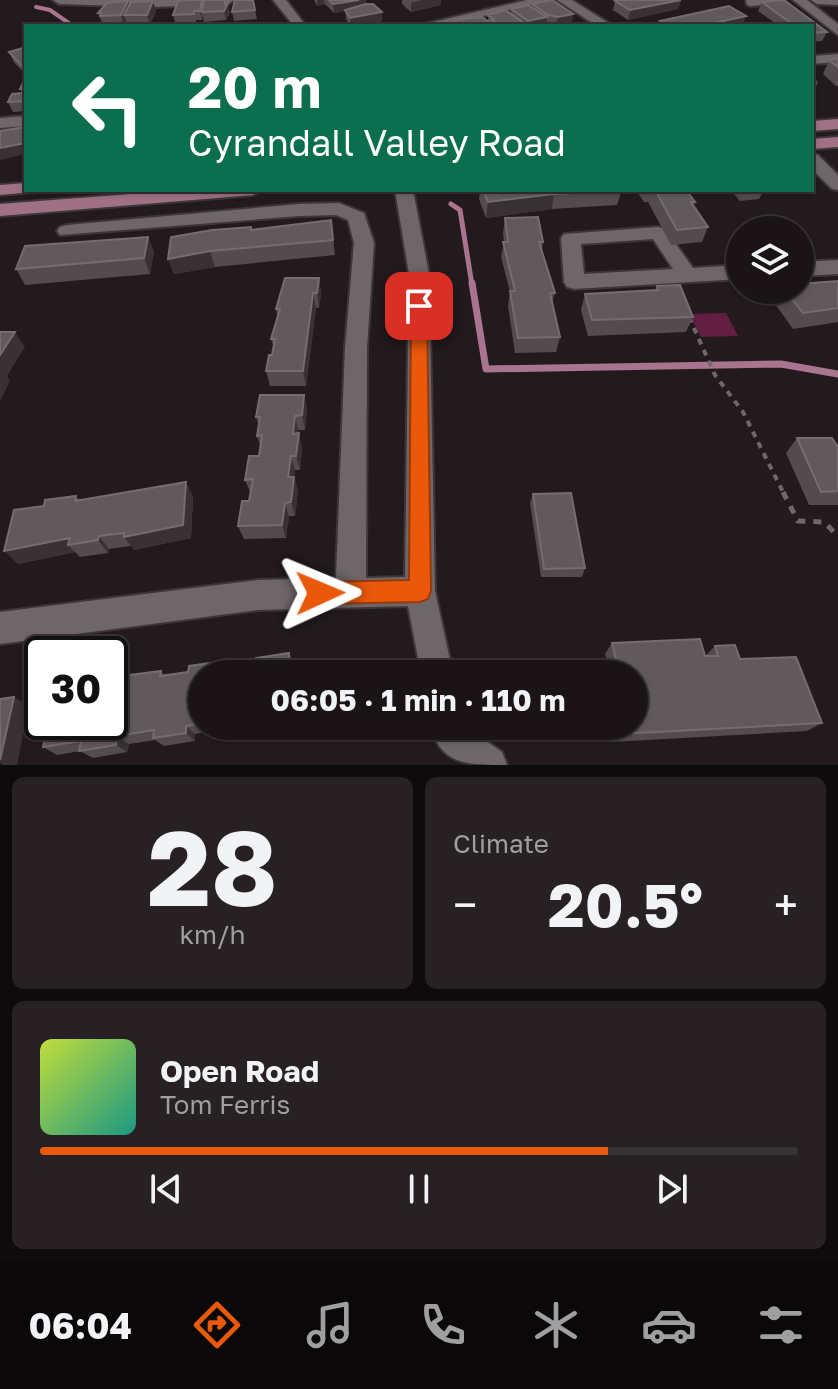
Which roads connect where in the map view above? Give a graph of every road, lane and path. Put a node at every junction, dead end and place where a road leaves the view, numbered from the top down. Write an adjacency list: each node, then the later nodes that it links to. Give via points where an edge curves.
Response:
1 (59, 0): 2 (street, via 93,7)
2 (228, 0)
3 (279, 0): 11 (street)
4 (545, 0): 12 (street)
5 (563, 0): 13 (street)
6 (779, 0): 10 (street)
7 (799, 0): 14 (street)
8 (817, 0): 9 (street)
9 (838, 1)
10 (751, 2)
11 (299, 24)
12 (432, 24)
13 (603, 24)
14 (838, 31)
15 (838, 58): 16 (street)
16 (814, 60)
17 (24, 121): 18 (street)
18 (0, 123)
19 (838, 124): 20 (main road)
20 (814, 126)
21 (838, 142): 22 (main road)
22 (814, 144)
23 (814, 161): 24 (street)
24 (838, 185)
25 (24, 188): 26 (main road)
26 (0, 190)
27 (228, 192): 29 (main road)
28 (404, 192): 36 (street, via 419,274)
29 (0, 210)
30 (67, 231): 37 (street, via 299,210 339,209 357,217 364,243 356,348)
31 (838, 267): 32 (street)
32 (814, 268)
33 (726, 273): 34 (street)
34 (679, 275): 34 (street, via 574,282 571,238 658,233); 35 (path, via 714,372 743,412 798,521 824,522)
35 (838, 536)
36 (420, 591): 37 (street); 39 (street)
37 (351, 593): 38 (street, via 258,595)
38 (0, 628)
39 (434, 660)
40 (451, 740): 41 (street)
41 (489, 765)

